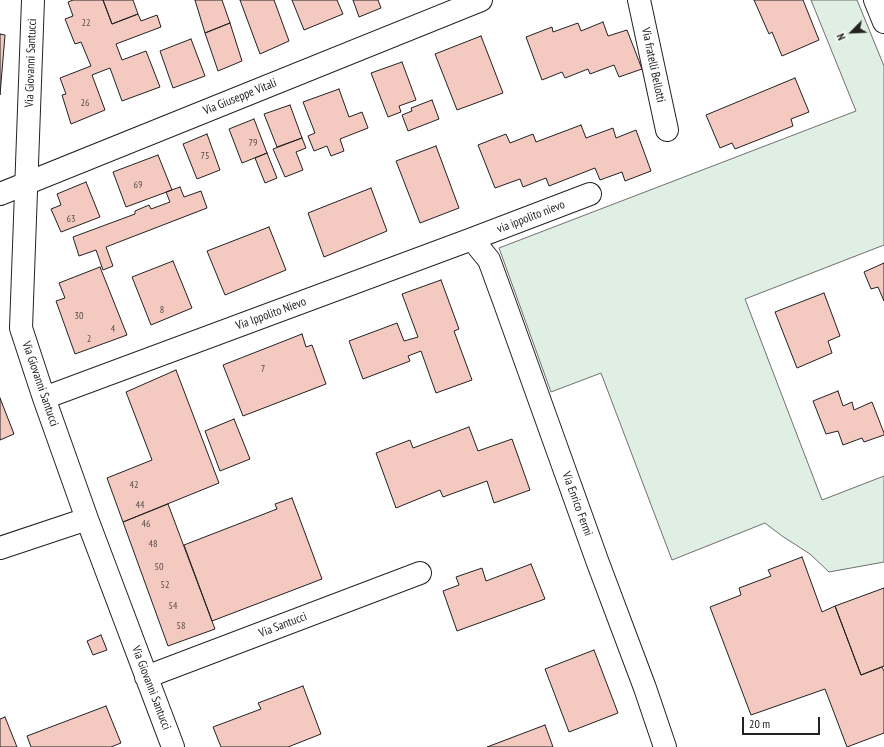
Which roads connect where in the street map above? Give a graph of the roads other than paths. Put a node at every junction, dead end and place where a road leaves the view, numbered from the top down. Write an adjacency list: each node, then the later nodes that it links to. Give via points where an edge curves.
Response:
1 (33, 0): 7 (street, Via Giovanni Santucci)
2 (480, 0): 7 (street, Via Giuseppe Vitali)
3 (639, 0): 6 (street, Via fratelli Bellotti)
4 (875, 0): 5 (street)
5 (884, 22)
6 (667, 130)
7 (26, 183): 8 (street, Via Giuseppe Vitali); 11 (street, Via Giovanni Santucci, via 21,328)
8 (0, 194)
9 (590, 194): 10 (street, via ippolito nievo)
10 (472, 239): 11 (street, Via Ippolito Nievo); 17 (street, Via Enrico Fermi, via 489,260)
11 (44, 398): 12 (street, Via Giovanni Santucci)
12 (87, 519): 13 (street); 15 (street, Via Giovanni Santucci)
13 (0, 548)
14 (420, 573): 15 (street, Via Santucci)
15 (146, 677): 16 (street, Via Giovanni Santucci)
16 (173, 747)
17 (665, 747)

